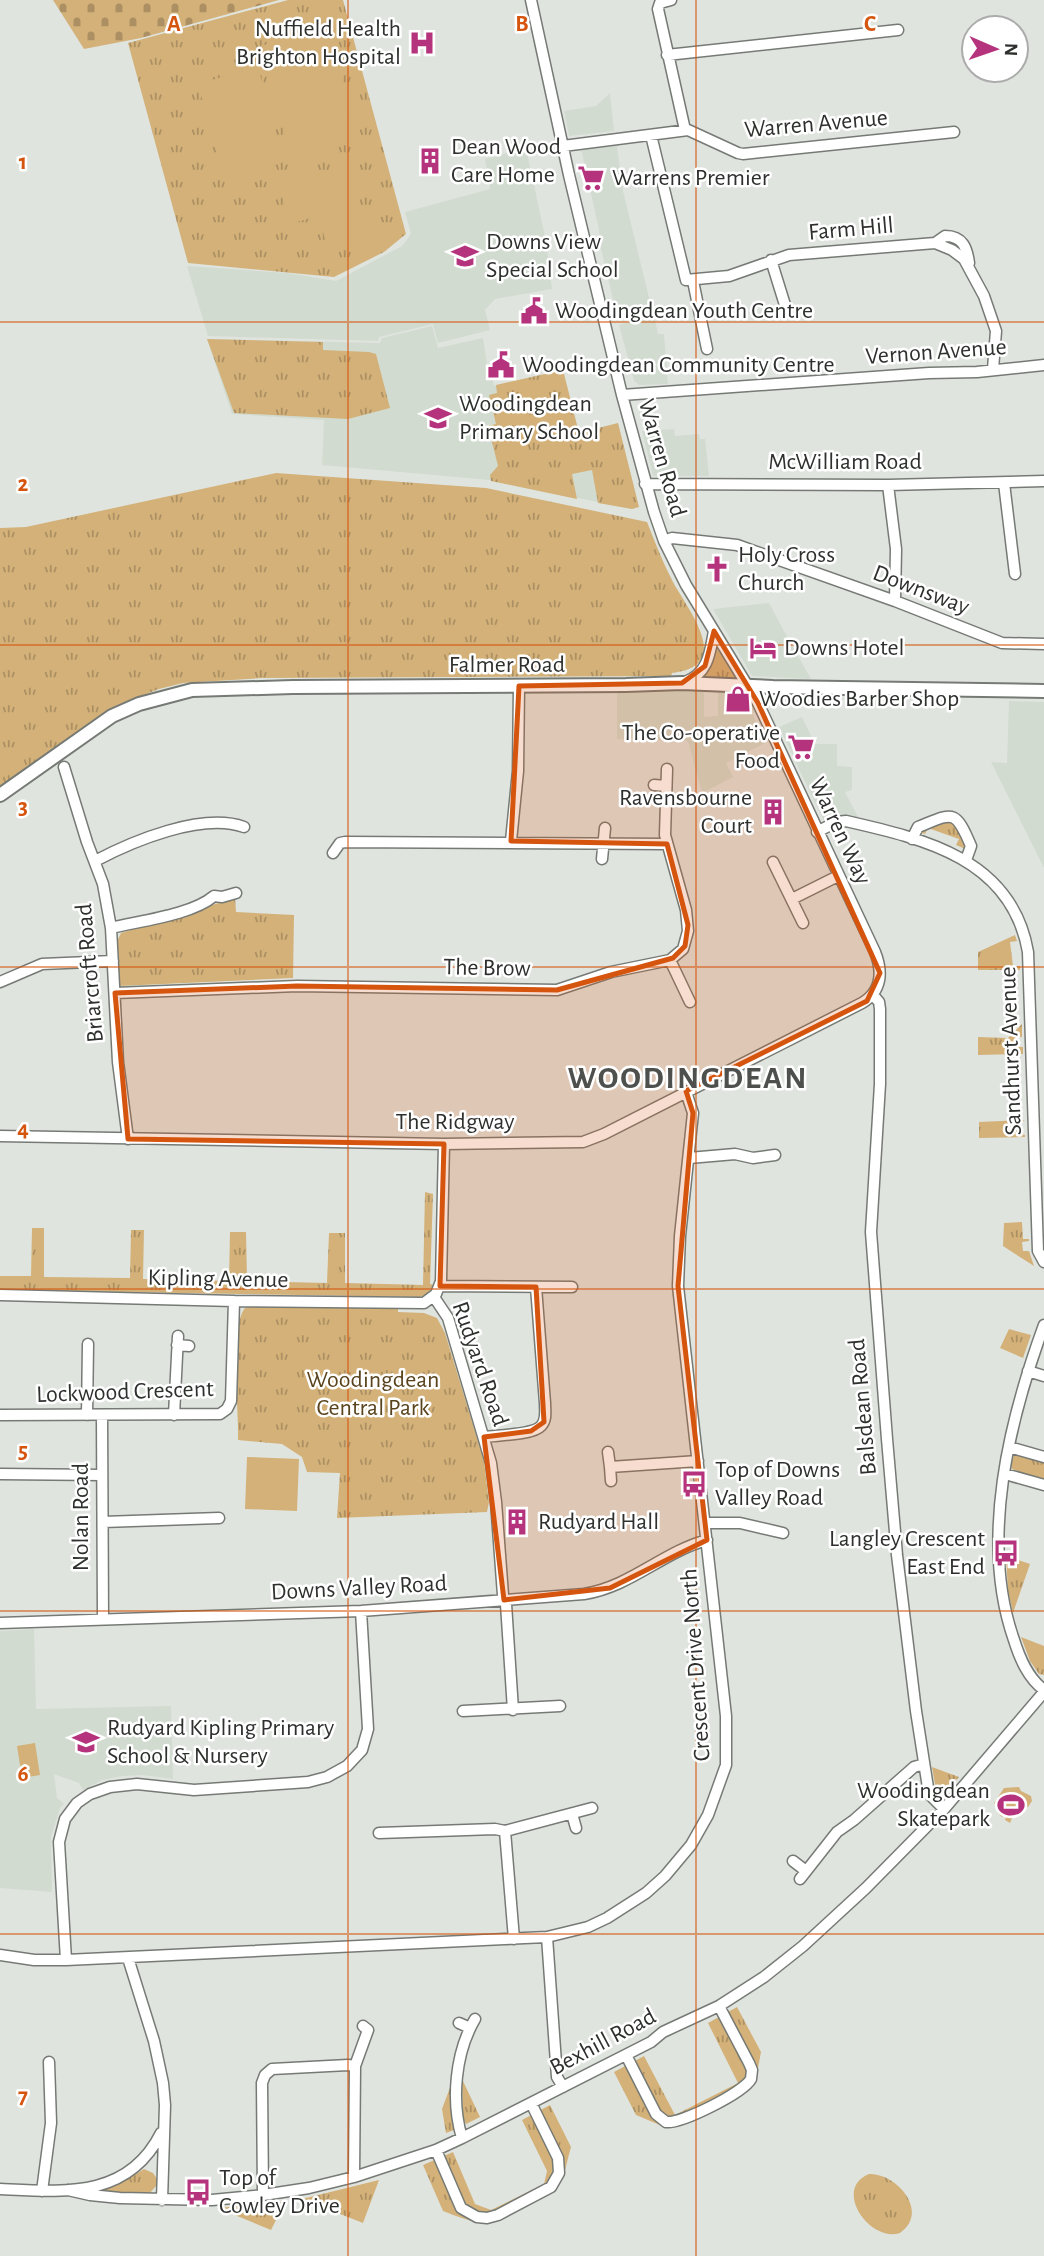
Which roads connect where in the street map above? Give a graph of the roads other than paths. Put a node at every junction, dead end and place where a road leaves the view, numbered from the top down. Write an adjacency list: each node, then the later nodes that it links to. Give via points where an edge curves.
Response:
1 (531, 0): 8 (street, Warren Road)
2 (671, 0): 4 (street, via 659,4)
3 (898, 30): 4 (street)
4 (667, 55): 5 (street)
5 (685, 130): 6 (street, Warren Avenue, via 742,154); 7 (street, Warren Avenue)
6 (954, 132)
7 (651, 135): 8 (street, Warren Avenue); 10 (street, via 684,276)
8 (563, 146): 15 (street, Warren Road)
9 (771, 260): 10 (street, Farm Hill, via 729,276); 11 (street); 14 (street, Farm Hill, via 803,253 935,243 960,255 969,263 996,331)
10 (693, 281): 12 (street)
11 (785, 305)
12 (707, 349)
13 (1044, 365): 14 (street, Vernon Avenue)
14 (993, 369): 15 (street, Vernon Avenue)
15 (622, 395): 18 (street, Warren Road)
16 (1044, 481): 17 (street, McWilliam Road)
17 (1004, 483): 19 (street, McWilliam Road); 21 (street)
18 (645, 484): 19 (street, McWilliam Road); 20 (street, Warren Road)
19 (888, 485): 22 (street, via 896,549)
20 (664, 541): 22 (street, Downsway, via 737,545); 23 (street, Warren Road)
21 (1015, 574)
22 (895, 601): 24 (street, Downsway, via 1002,643)
23 (714, 631): 25 (street, via 705,666); 27 (street, Warren Road)
24 (1044, 644)
25 (682, 682): 26 (main road, Falmer Road); 27 (main road, Falmer Road)
26 (519, 686): 33 (main road, Falmer Road, via 225,688 176,694 139,704 102,722); 38 (street)
27 (749, 686): 28 (main road, Falmer Road); 36 (street, Warren Way)
28 (1044, 691)
29 (64, 767): 44 (street, Briarcroft Road)
30 (667, 769): 32 (street)
31 (654, 785): 32 (street)
32 (666, 786): 40 (street)
33 (0, 795)
34 (244, 827): 44 (street, via 232,823 172,829)
35 (605, 828): 39 (street)
36 (817, 832): 37 (street, Sandhurst Avenue, via 846,821); 46 (street, Warren Way)
37 (912, 839): 43 (street, Sandhurst Avenue); 43 (street, via 918,827 954,817 971,846)
38 (511, 841): 39 (street); 41 (street, via 342,842)
39 (604, 844): 40 (street); 42 (street)
40 (667, 844): 51 (street, via 688,931 683,948)
41 (333, 853)
42 (602, 859)
43 (966, 860): 63 (street, Sandhurst Avenue, via 1002,892 1027,947 1038,1251)
44 (95, 861): 50 (street, Briarcroft Road)
45 (773, 862): 48 (street)
46 (838, 876): 48 (street); 55 (street, Warren Way, via 878,959 880,978)
47 (236, 893): 50 (street, via 222,897 213,891 205,904)
48 (792, 899): 49 (street)
49 (803, 923)
50 (111, 928): 52 (street, Briarcroft Road)
51 (670, 960): 54 (street, The Brow, via 611,972 557,990 297,986); 56 (street)
52 (113, 961): 53 (street, via 42,964); 54 (street, Briarcroft Road)
53 (0, 982)
54 (115, 993): 59 (street, Briarcroft Road)
55 (873, 995): 57 (street, The Ridgway); 106 (street, Balsdean Road, via 880,1009 881,1056 872,1248 897,1555)
56 (690, 1002)
57 (686, 1092): 60 (street, The Ridgway, via 589,1141); 62 (street, Crescent Drive North, via 693,1113)
58 (0, 1136): 59 (street, The Ridgway)
59 (128, 1139): 60 (street, The Ridgway)
60 (444, 1144): 64 (street, Rudyard Road)
61 (768, 1153): 62 (street, via 753,1158 735,1154)
62 (689, 1158): 84 (street, Crescent Drive North, via 677,1286)
63 (1044, 1262)
64 (440, 1286): 65 (street); 68 (street, Rudyard Road)
65 (536, 1287): 66 (street); 80 (street, via 545,1418 535,1430)
66 (572, 1287)
67 (0, 1295): 69 (street, Kipling Avenue)
68 (434, 1297): 69 (street, Kipling Avenue, via 416,1304); 80 (street, Rudyard Road, via 447,1318)
69 (234, 1301): 79 (street, Lockwood Crescent, via 230,1403 218,1414)
70 (1044, 1325): 72 (street)
71 (88, 1344): 77 (street)
72 (1041, 1345): 74 (street)
73 (189, 1346): 79 (street, via 177,1341)
74 (1028, 1371): 75 (street); 81 (street)
75 (1044, 1376)
76 (0, 1415): 77 (street, Lockwood Crescent)
77 (87, 1415): 78 (street, Lockwood Crescent)
78 (102, 1415): 79 (street, Lockwood Crescent); 88 (street, Nolan Road)
79 (174, 1415)
80 (484, 1437): 98 (street, Rudyard Road, via 495,1486)
81 (1009, 1447): 83 (street); 87 (street)
82 (608, 1452): 85 (street)
83 (1044, 1457)
84 (698, 1461): 85 (street); 95 (street, Crescent Drive North)
85 (610, 1467): 89 (street)
86 (0, 1474): 88 (street)
87 (1005, 1474): 90 (street); 102 (street, via 998,1545 1003,1604 1027,1672)
88 (102, 1475): 94 (street, Nolan Road)
89 (611, 1481)
90 (1044, 1485)
91 (203, 1506): 92 (street)
92 (203, 1518): 93 (street); 94 (street)
93 (219, 1518)
94 (103, 1522): 100 (street, Nolan Road)
95 (706, 1523): 96 (street); 97 (street, Crescent Drive North)
96 (776, 1528)
97 (707, 1540): 98 (street, Downs Valley Road, via 610,1588); 114 (street, Crescent Drive North, via 727,1741 726,1768 718,1794 691,1845 646,1893 597,1923)
98 (504, 1600): 99 (street, Downs Valley Road); 104 (street, Rudyard Road)
99 (361, 1611): 100 (street, Downs Valley Road); 118 (street, via 368,1729 362,1750 347,1766 319,1780 303,1782 194,1790 126,1784 90,1794 72,1808 60,1842)
100 (103, 1619): 101 (street, Downs Valley Road)
101 (0, 1623)
102 (1044, 1691): 108 (street, Bexhill Road)
103 (560, 1706): 104 (street)
104 (513, 1710): 105 (street)
105 (463, 1711)
106 (924, 1764): 108 (street, Balsdean Road, via 930,1797); 113 (street, via 914,1767 837,1832 803,1875)
107 (593, 1808): 109 (street)
108 (944, 1809): 119 (street, Bexhill Road, via 803,1946)
109 (572, 1814): 110 (street); 111 (street)
110 (576, 1828)
111 (505, 1831): 112 (street); 115 (street)
112 (379, 1833)
113 (793, 1861)
114 (547, 1937): 115 (street, Crescent Drive North); 125 (street, via 557,2077)
115 (514, 1939): 117 (street, Crescent Drive North)
116 (0, 1955): 118 (street, Crescent Drive North)
117 (128, 1958): 118 (street, Crescent Drive North); 127 (street, via 159,2061)
118 (66, 1960)
119 (719, 2006): 122 (street, Bexhill Road); 122 (street, via 751,2067 751,2079 741,2090 681,2120 666,2122 656,2114)
120 (459, 2023): 128 (street, via 472,2023 457,2069)
121 (370, 2028): 124 (street)
122 (625, 2055): 125 (street, Bexhill Road)
123 (49, 2062): 135 (street, via 51,2123)
124 (355, 2066): 132 (street); 136 (street, via 275,2068 266,2073 262,2084)
125 (563, 2087): 126 (street, Bexhill Road)
126 (531, 2105): 128 (street, Bexhill Road); 129 (street, via 558,2158 559,2173 551,2187 498,2215 477,2217 461,2208)
127 (163, 2129): 130 (street); 131 (street)
128 (462, 2138): 129 (street, Bexhill Road)
129 (436, 2150): 132 (street, Bexhill Road)
130 (141, 2163): 131 (street); 134 (street, via 105,2185)
131 (163, 2174): 137 (street)
132 (354, 2177): 136 (street, Bexhill Road)
133 (0, 2189): 135 (street)
134 (68, 2190): 135 (street); 137 (street, Bexhill Road)
135 (42, 2191)
136 (263, 2195): 137 (street, Bexhill Road)
137 (162, 2200)

